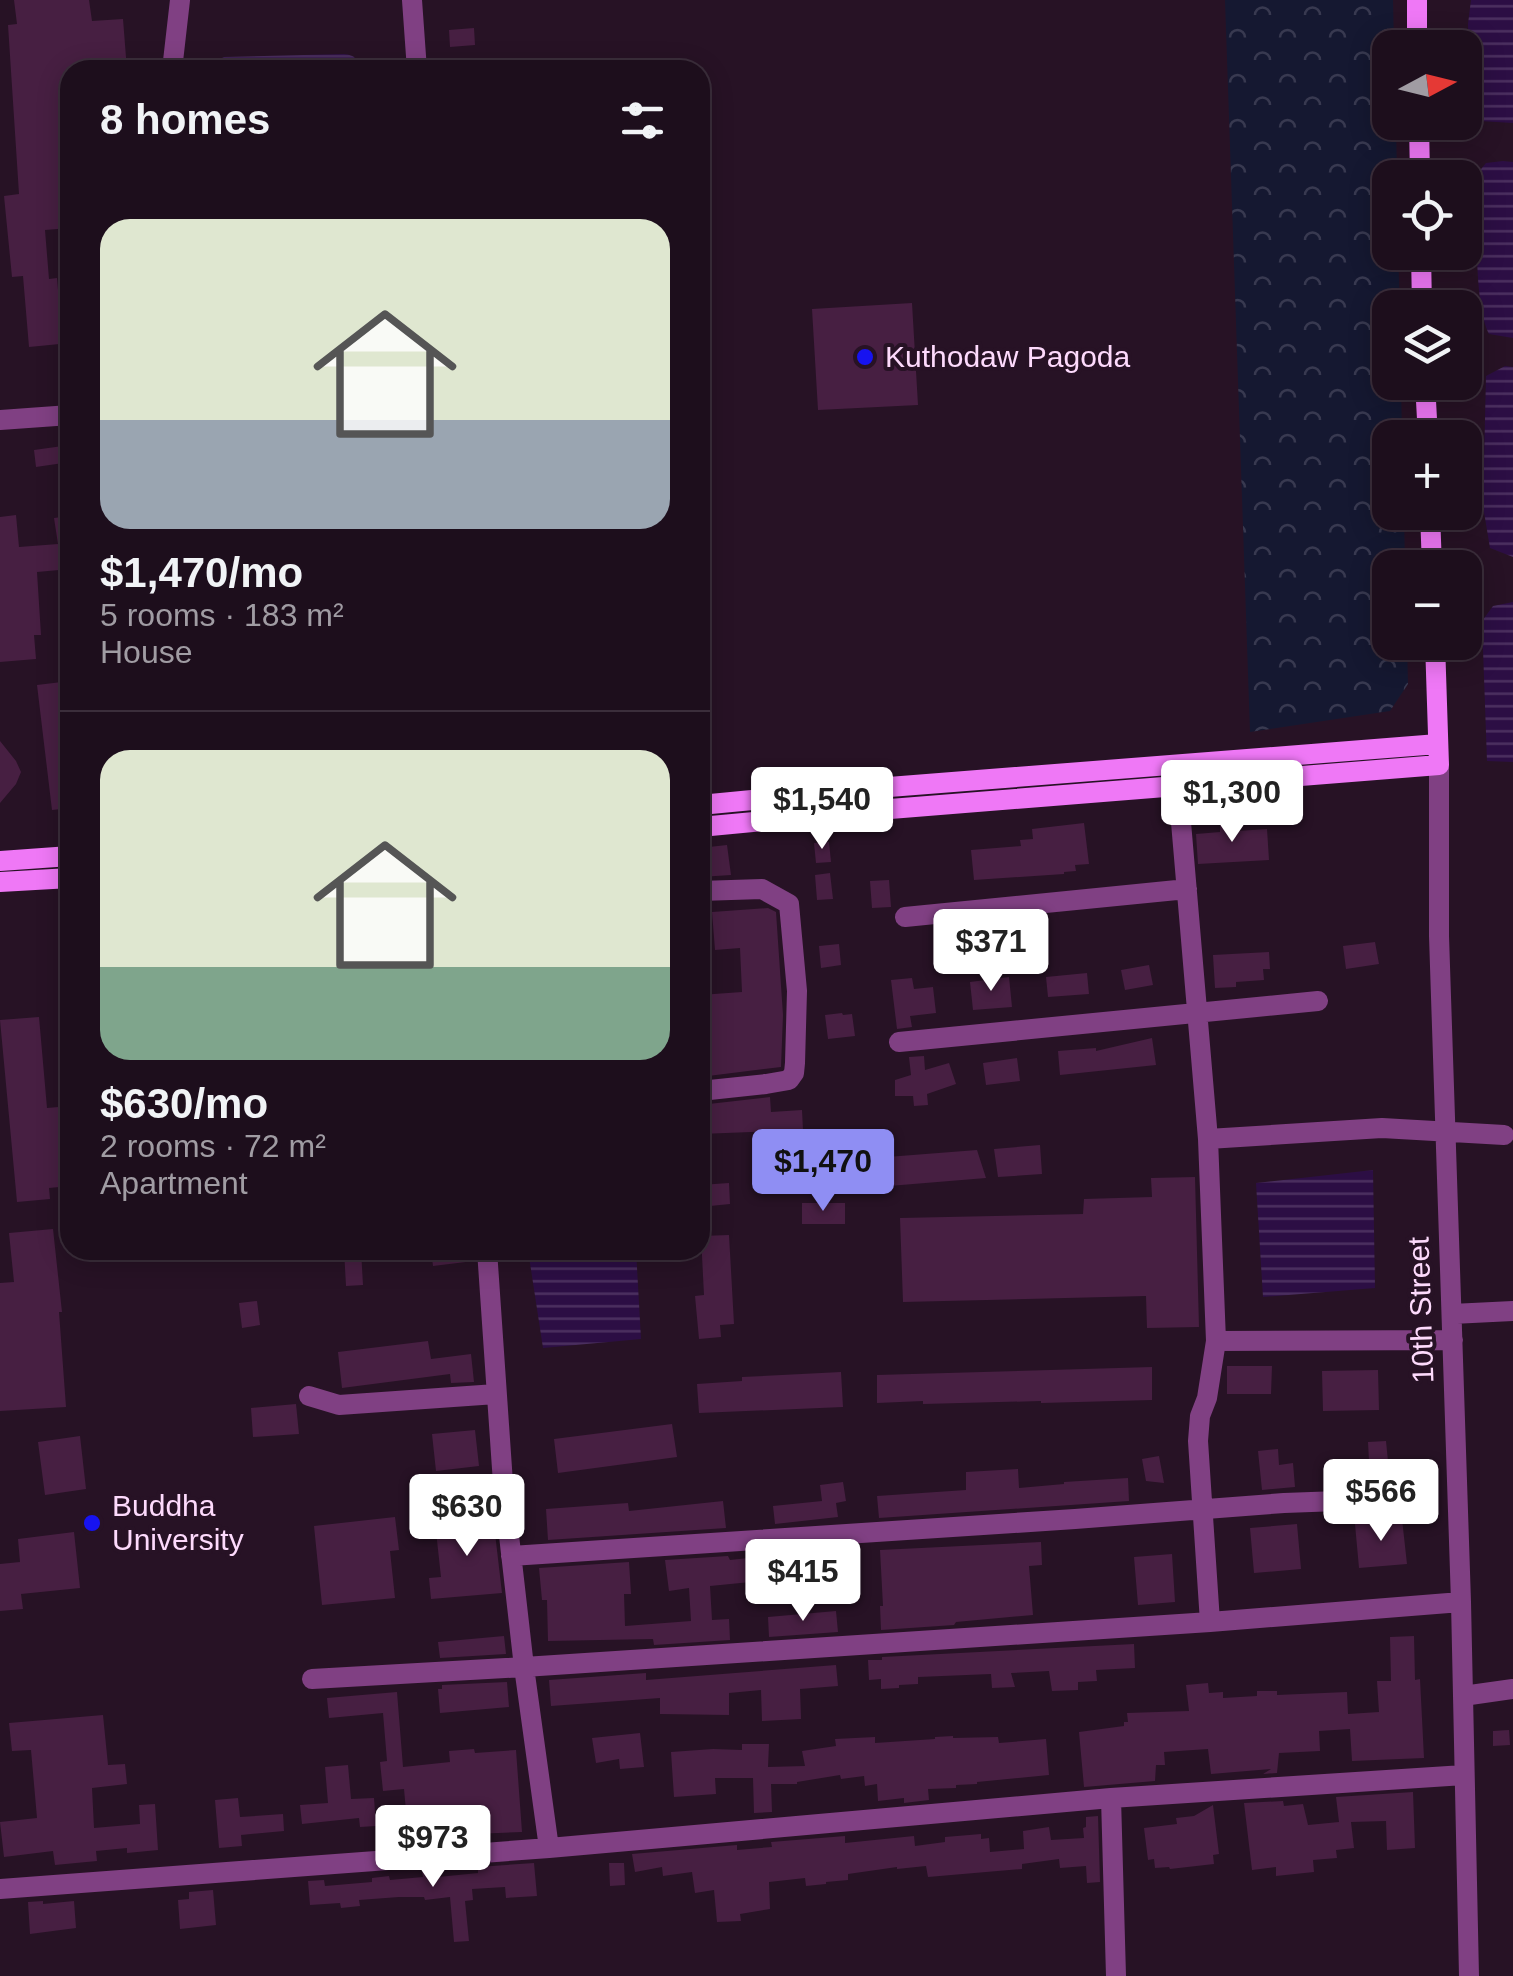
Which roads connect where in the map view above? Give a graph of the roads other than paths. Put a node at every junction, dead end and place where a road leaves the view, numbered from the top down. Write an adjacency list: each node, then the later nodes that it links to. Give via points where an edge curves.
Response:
1 (180, 0): 5 (street)
2 (412, 0): 6 (street)
3 (1416, 0): 4 (main road)
4 (1417, 30)
5 (173, 60)
6 (415, 60)
7 (60, 416): 8 (street)
8 (0, 420)
9 (1436, 660): 10 (main road, 10th Street)
10 (1439, 754): 11 (main road); 27 (street, 10th Street)
11 (1265, 769): 12 (main road); 13 (main road)
12 (1178, 786): 13 (main road); 21 (street)
13 (889, 798): 14 (main road); 15 (main road)
14 (710, 805)
15 (710, 825)
16 (60, 857): 17 (main road)
17 (0, 861)
18 (60, 879): 19 (main road)
19 (0, 882)
20 (710, 890): 26 (street, via 762,889 789,904 797,991 789,1080)
21 (1187, 890): 22 (street); 24 (street)
22 (905, 917)
23 (1318, 1001): 24 (street)
24 (1197, 1011): 25 (street); 29 (street)
25 (899, 1042)
26 (710, 1089)
27 (1445, 1131): 28 (street); 29 (street, via 1382,1128); 32 (street, 10th Street)
28 (1504, 1135)
29 (1208, 1139): 34 (street)
30 (488, 1260): 35 (street)
31 (1513, 1311): 32 (street)
32 (1452, 1314): 33 (street, 10th Street)
33 (1453, 1340): 34 (street); 40 (street, 10th Street)
34 (1216, 1341): 38 (street, via 1198,1427)
35 (496, 1394): 36 (street, via 339,1405); 39 (street)
36 (309, 1396)
37 (1366, 1500): 38 (street)
38 (1202, 1508): 39 (street); 41 (street)
39 (512, 1556): 42 (street)
40 (1460, 1602): 41 (street); 45 (street, 10th Street)
41 (1210, 1622): 42 (street)
42 (524, 1667): 43 (street); 48 (street)
43 (312, 1679)
44 (1513, 1689): 45 (street)
45 (1463, 1696): 46 (street, 10th Street)
46 (1464, 1774): 47 (street); 51 (street, 10th Street)
47 (1111, 1798): 48 (street); 50 (street)
48 (548, 1848): 49 (street)
49 (0, 1889)
50 (1116, 1976)
51 (1468, 1976)

